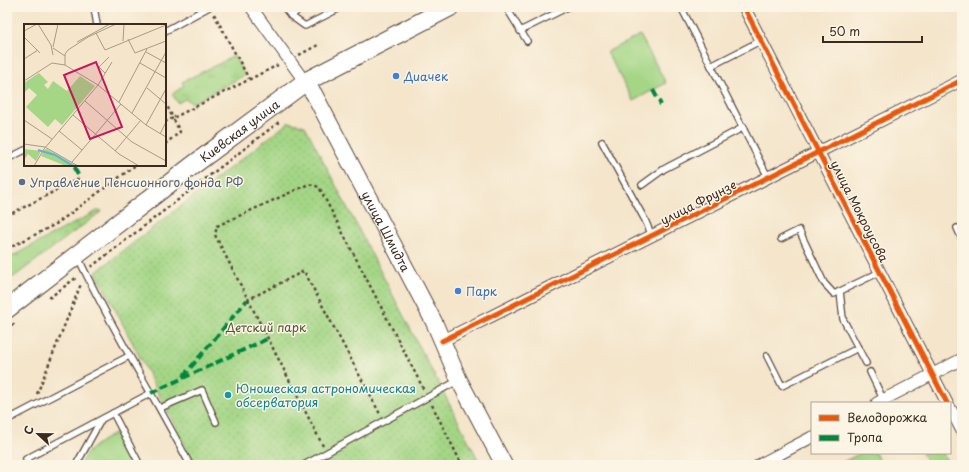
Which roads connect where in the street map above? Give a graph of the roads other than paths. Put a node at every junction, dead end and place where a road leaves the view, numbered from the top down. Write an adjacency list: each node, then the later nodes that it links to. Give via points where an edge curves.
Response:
1 (94, 7): 13 (lane)
2 (209, 7): 14 (lane)
3 (251, 7): 20 (street, улица Шмидта)
4 (284, 7): 12 (lane)
5 (302, 7): 12 (lane)
6 (342, 7): 12 (lane, via 305,26)
7 (450, 7): 20 (main road, Киевская улица)
8 (506, 7): 15 (lane)
9 (568, 7): 15 (lane)
10 (681, 7): 18 (lane)
11 (744, 7): 17 (street, улица Мокроусова)
12 (291, 16)
13 (97, 24)
14 (166, 30)
15 (520, 31): 16 (lane)
16 (527, 41)
17 (760, 41): 18 (lane); 24 (street, улица Мокроусова)
18 (711, 66): 21 (lane)
19 (962, 80): 24 (street, улица Фрунзе)
20 (305, 82): 32 (main road, Киевская улица); 36 (main road, улица Шмидта)
21 (744, 127): 26 (lane); 27 (lane, via 664,169)
22 (602, 142): 29 (lane)
23 (24, 150): 25 (lane)
24 (819, 151): 26 (street, улица Фрунзе); 33 (street, улица Мокроусова)
25 (7, 159)
26 (768, 177): 29 (street, улица Фрунзе)
27 (642, 185)
28 (957, 228): 31 (lane)
29 (653, 236): 36 (street, улица Фрунзе)
30 (781, 239): 34 (lane, via 799,230 824,283 834,294)
31 (962, 239)
32 (77, 255): 35 (main road, Киевская улица); 38 (lane, via 119,344)
33 (880, 272): 34 (lane); 43 (street, улица Мокроусова)
34 (840, 291): 37 (lane, via 843,319)
35 (13, 315)
36 (442, 341): 44 (main road, улица Шмидта)
37 (858, 348): 39 (lane, via 782,386); 41 (lane)
38 (129, 356): 45 (lane); 51 (lane)
39 (767, 356)
40 (962, 359): 43 (street)
41 (866, 364)
42 (870, 372): 46 (lane)
43 (932, 374): 46 (street); 47 (street, улица Мокроусова)
44 (459, 380): 60 (lane); 61 (main road, улица Шмидта)
45 (151, 393): 48 (lane); 50 (lane)
46 (880, 401)
47 (946, 402)
48 (160, 408): 53 (lane, via 202,390); 59 (lane)
49 (951, 410): 54 (street)
50 (113, 413): 52 (lane); 58 (lane)
51 (7, 420)
52 (101, 420): 56 (lane, via 26,459); 57 (lane)
53 (216, 422)
54 (962, 431)
55 (811, 438): 62 (street)
56 (29, 465)
57 (76, 465)
58 (140, 465)
59 (190, 465)
60 (304, 465)
61 (504, 465)
62 (759, 465)

